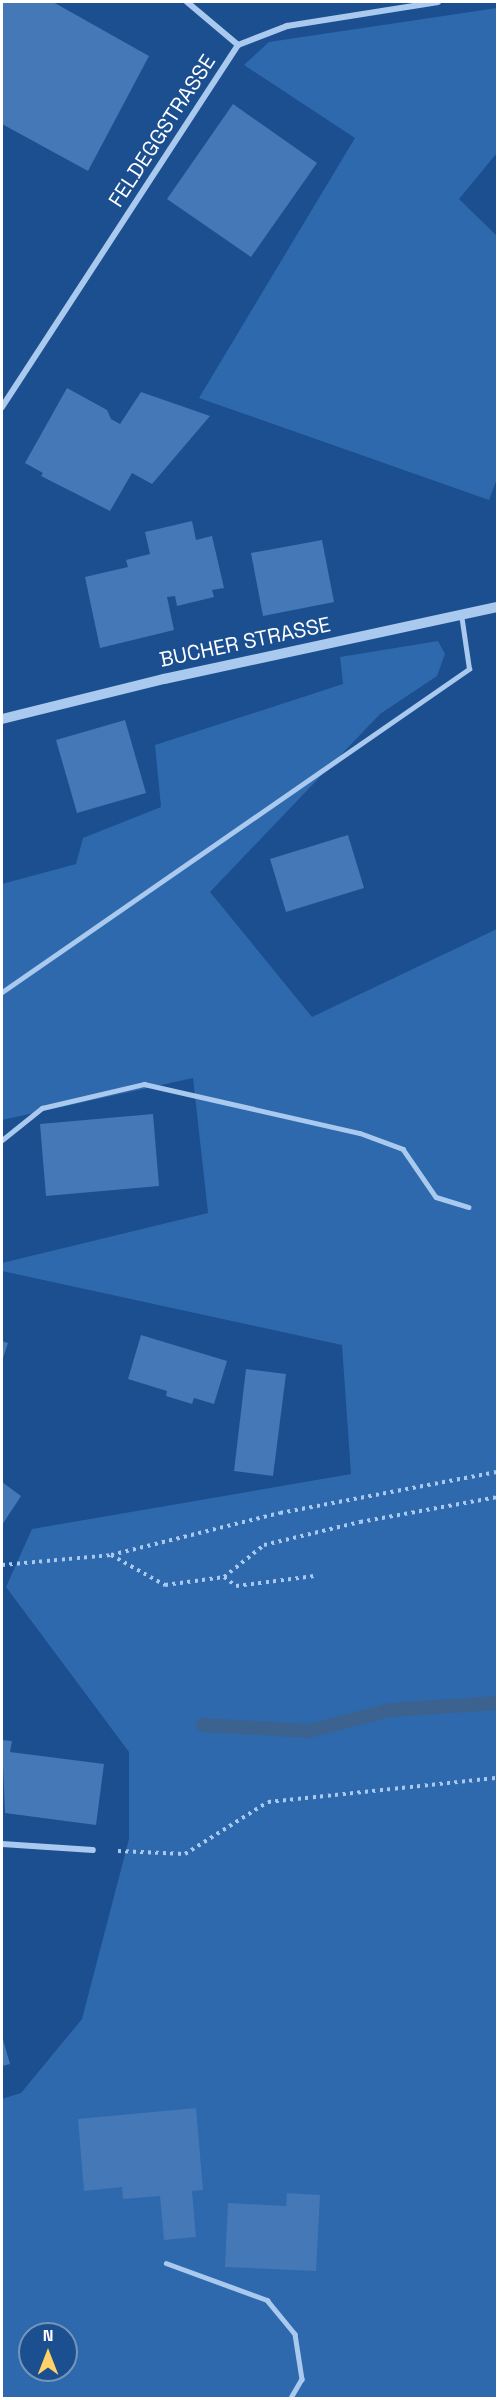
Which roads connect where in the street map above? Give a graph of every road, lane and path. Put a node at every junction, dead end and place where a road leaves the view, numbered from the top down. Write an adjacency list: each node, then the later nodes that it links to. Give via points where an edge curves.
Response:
1 (187, 2): 3 (street)
2 (438, 2): 3 (street, FELDEGGSTRASSE, via 287,26)
3 (238, 45): 4 (street, FELDEGGSTRASSE)
4 (2, 406)
5 (498, 607): 6 (street, BUCHER STRASSE)
6 (461, 615): 7 (street, BUCHER STRASSE); 8 (lane, via 470,669)
7 (2, 719)
8 (2, 992)
9 (2, 1140): 10 (lane, via 42,1108 144,1084 360,1133 403,1149 436,1197)
10 (468, 1207)
11 (498, 1472): 13 (path, via 280,1513)
12 (498, 1497): 16 (path, via 360,1522 264,1545)
13 (111, 1556): 14 (path); 16 (path, via 165,1585)
14 (2, 1565)
15 (314, 1576): 16 (path, via 236,1586)
16 (224, 1577)
17 (498, 1778): 19 (path, via 268,1802 185,1854)
18 (2, 1844): 19 (street)
19 (93, 1850)
20 (166, 2263): 21 (lane, via 267,2300 295,2334 302,2379)
21 (291, 2398)

